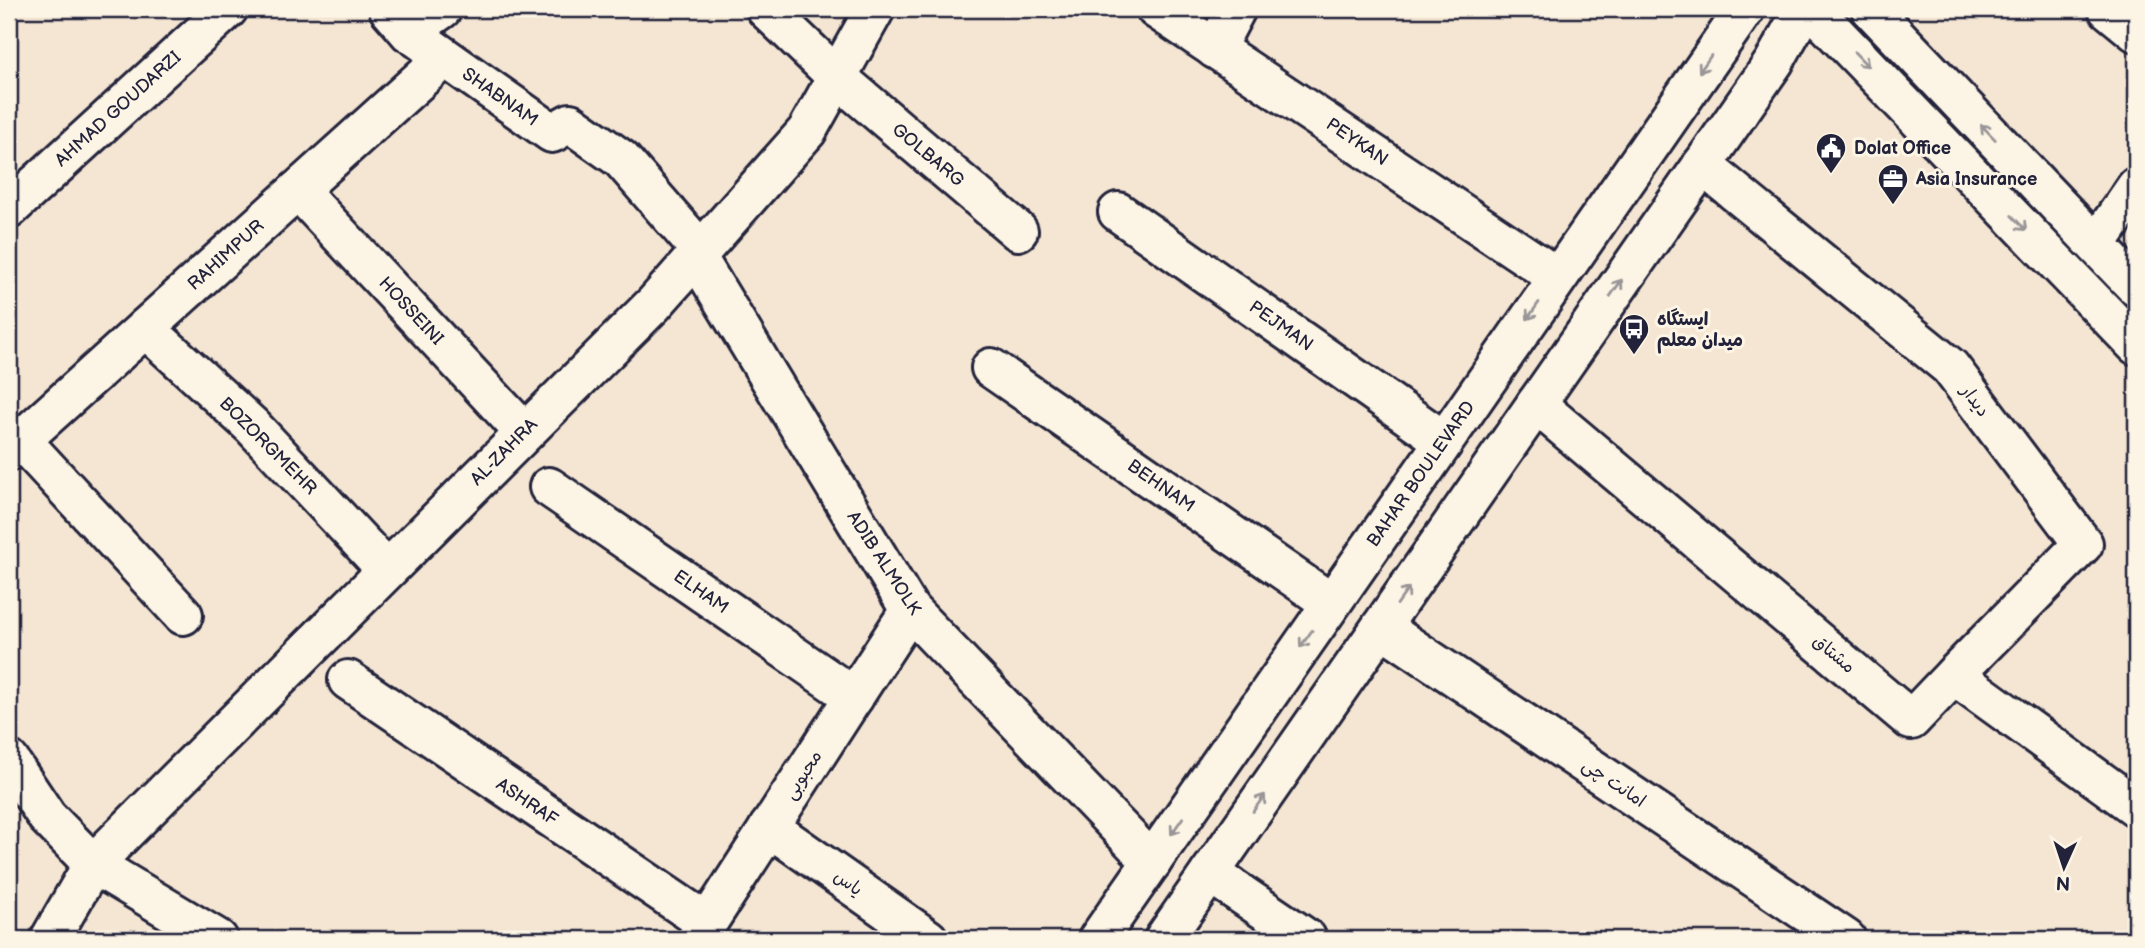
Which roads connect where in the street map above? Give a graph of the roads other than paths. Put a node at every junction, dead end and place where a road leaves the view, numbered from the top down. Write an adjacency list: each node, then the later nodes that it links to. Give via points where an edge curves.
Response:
1 (228, 9): 20 (street, AHMAD GOUDARZI)
2 (442, 9): 11 (street)
3 (766, 9): 15 (street, GOLBARG)
4 (875, 9): 15 (street, AL-ZAHRA)
5 (1156, 9): 13 (street, PEYKAN)
6 (1236, 9): 13 (street)
7 (1745, 9): 16 (street, BAHAR BOULEVARD, one-way to 16)
8 (1809, 9): 17 (street); 28 (street, one-way to 28)
9 (1871, 9): 23 (street, one-way to 9)
10 (2108, 9): 12 (street)
11 (399, 20): 14 (street, SHABNAM)
12 (2136, 32)
13 (1215, 49): 25 (street, PEYKAN)
14 (444, 58): 19 (street, RAHIMPUR); 24 (street, SHABNAM, via 552,133 570,123 621,159)
15 (838, 78): 22 (street, GOLBARG); 24 (street, AL-ZAHRA, via 807,131)
16 (1656, 133): 17 (street, via 1679,125 1693,129 1703,146); 25 (street, BAHAR BOULEVARD)
17 (1702, 165): 30 (street, one-way to 17); 40 (street, دیدار, via 1950,367 2083,544)
18 (2136, 187): 23 (street)
19 (298, 190): 27 (street, RAHIMPUR); 31 (street, HOSSEINI)
20 (9, 209)
21 (1118, 212): 32 (street, PEJMAN)
22 (1018, 230)
23 (2096, 246): 26 (street)
24 (698, 254): 31 (street, AL-ZAHRA); 37 (street, ADIB ALMOLK)
25 (1557, 277): 32 (street, BAHAR BOULEVARD, one-way to 32)
26 (2136, 287)
27 (145, 328): 33 (street, RAHIMPUR); 35 (street, BOZORGMEHR, via 252,426)
28 (2136, 345)
29 (991, 368): 36 (street, BEHNAM)
30 (1536, 404): 39 (street, one-way to 30); 40 (street, مشتاق, via 1912,720)
31 (524, 432): 35 (street, AL-ZAHRA)
32 (1444, 441): 36 (street, BAHAR BOULEVARD)
33 (15, 445): 38 (street)
34 (549, 487): 43 (street, ELHAM)
35 (386, 569): 49 (street, AL-ZAHRA)
36 (1331, 603): 41 (street, BAHAR BOULEVARD, one-way to 41)
37 (910, 610): 43 (street, محبوبی); 48 (street, ADIB ALMOLK)
38 (183, 615)
39 (1381, 627): 44 (street); 58 (street, امانت چی)
40 (1955, 675): 46 (street)
41 (1279, 679): 44 (street); 48 (street, BAHAR BOULEVARD, one-way to 48)
42 (348, 680): 51 (street, ASHRAF)
43 (854, 697): 47 (street, محبوبی)
44 (1325, 707): 50 (street, one-way to 44)
45 (9, 760): 49 (street, via 47,817)
46 (2136, 807)
47 (769, 827): 51 (street, محبوبی); 54 (street, یاس)
48 (1152, 862): 55 (street, BAHAR BOULEVARD)
49 (93, 864): 52 (street, AL-ZAHRA); 53 (street)
50 (1210, 873): 56 (street); 57 (street)
51 (702, 931)
52 (50, 939)
53 (218, 939)
54 (928, 939)
55 (1098, 939)
56 (1164, 939)
57 (1307, 939)
58 (1846, 939)

